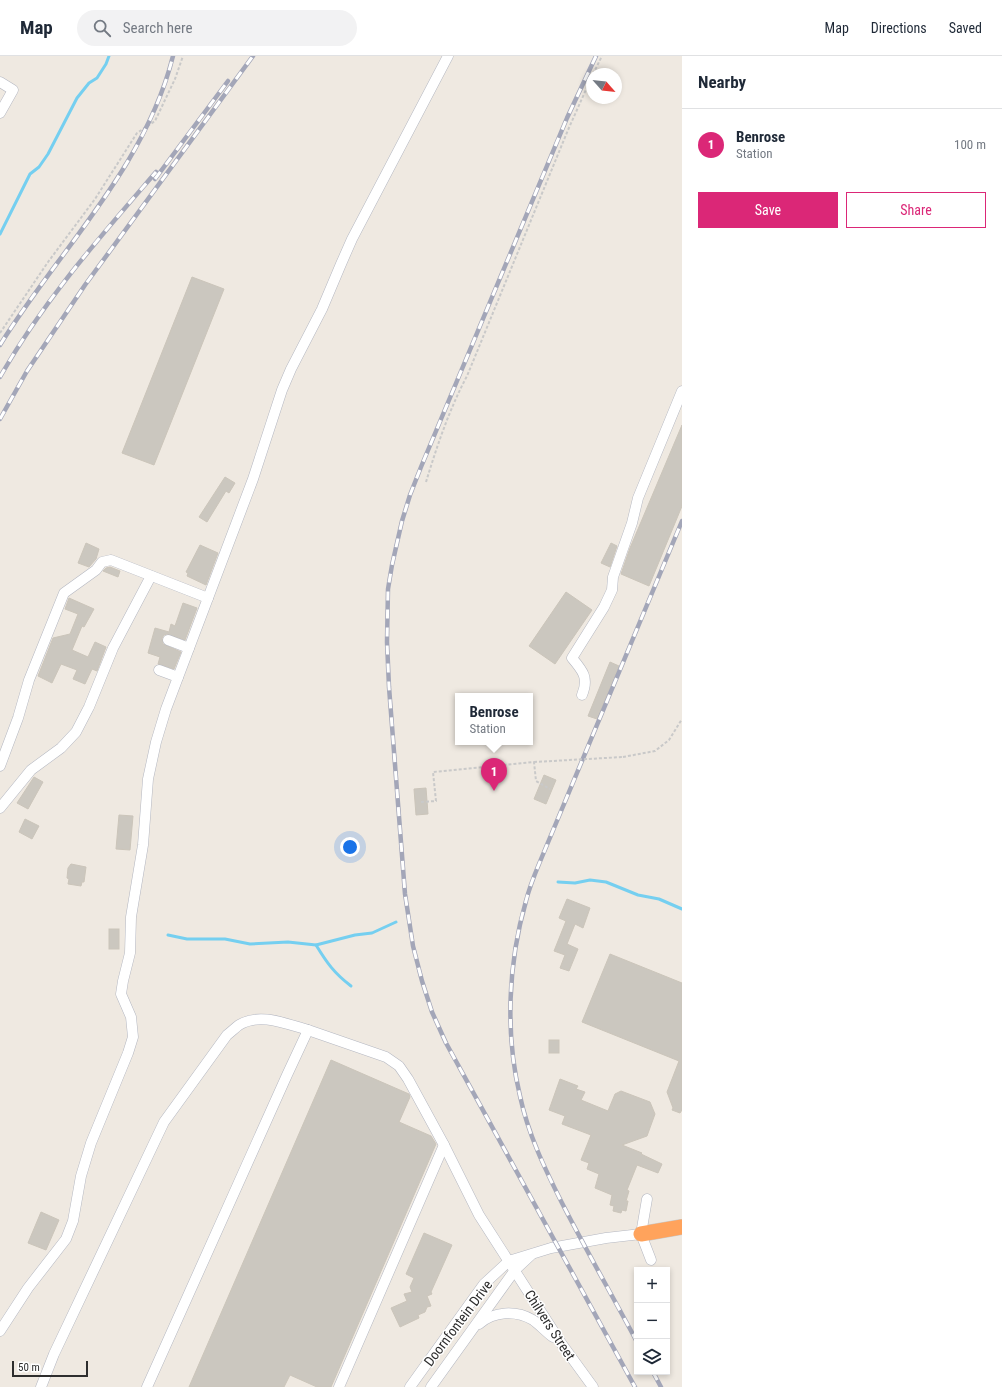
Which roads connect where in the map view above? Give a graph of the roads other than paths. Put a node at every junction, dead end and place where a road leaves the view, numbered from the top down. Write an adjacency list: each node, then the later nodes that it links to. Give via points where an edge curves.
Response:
1 (448, 56): 6 (street, via 352,239 322,309 291,369 248,494)
2 (0, 82): 3 (street, via 13,90)
3 (0, 113)
4 (682, 392): 11 (street, via 638,498 613,577 612,590 572,658 585,678)
5 (151, 576): 6 (street); 12 (street, via 107,560 64,593 33,669); 13 (street, via 113,648 76,732 61,748 31,770)
6 (208, 598): 8 (street)
7 (168, 640): 8 (street)
8 (189, 648): 10 (street)
9 (159, 670): 10 (street)
10 (178, 677): 24 (street, via 166,709 148,779 143,845 131,917 130,953 121,994 130,1018 130,1048 91,1143 81,1176 73,1221 66,1239)
11 (582, 695)
12 (0, 766)
13 (0, 808)
14 (308, 1030): 15 (street, Chilvers Street, via 386,1057 399,1066); 26 (street, Chilvers Street, via 266,1018 240,1025 227,1035 164,1122 54,1354); 27 (street)
15 (444, 1146): 21 (street, Chilvers Street, via 479,1215); 28 (street)
16 (647, 1199): 18 (street)
17 (682, 1227): 18 (highway)
18 (641, 1234): 19 (street); 20 (street)
19 (535, 1252): 21 (street); 22 (street, Doornfontein Drive)
20 (651, 1260)
21 (509, 1261): 22 (street, Chilvers Street); 29 (street, Doornfontein Drive, via 484,1284)
22 (515, 1270): 23 (street, Doornfontein Drive); 25 (street, Chilvers Street)
23 (473, 1329): 25 (street, via 485,1319 502,1313 511,1313 533,1320); 30 (street, Doornfontein Drive)
24 (0, 1330)
25 (560, 1343): 31 (street, Chilvers Street)
26 (41, 1387)
27 (147, 1387)
28 (339, 1387)
29 (410, 1387)
30 (431, 1387)
31 (593, 1387)

